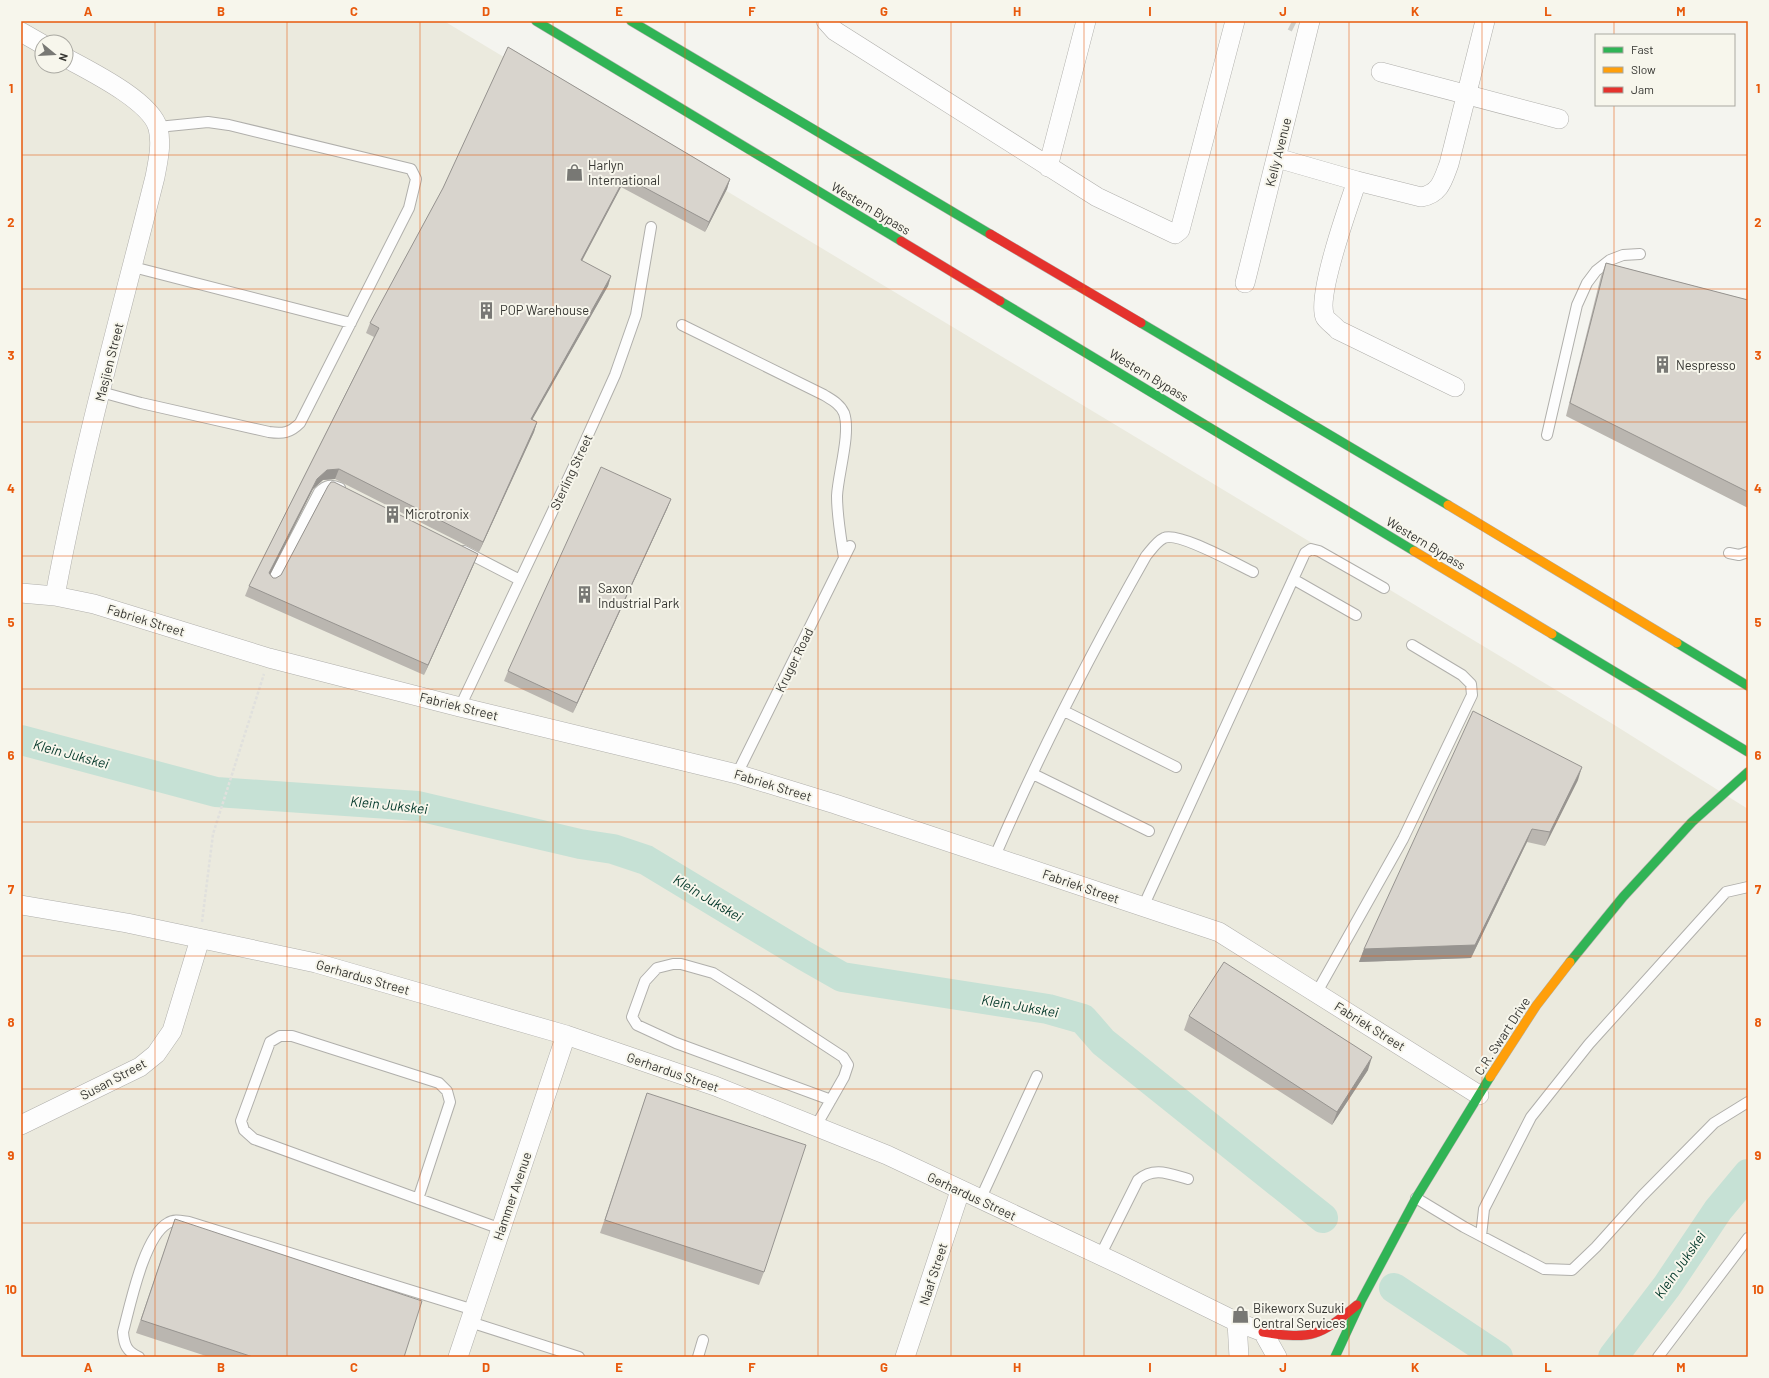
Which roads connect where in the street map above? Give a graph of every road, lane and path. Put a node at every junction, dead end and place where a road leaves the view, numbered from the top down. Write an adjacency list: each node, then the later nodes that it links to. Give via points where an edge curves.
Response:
1 (536, 21): 46 (main road, Western Bypass)
2 (631, 21): 43 (main road)
3 (826, 21): 16 (street, via 835,31)
4 (1086, 21): 16 (street)
5 (1235, 21): 16 (street, via 1178,232 1171,233 1104,200)
6 (1485, 21): 12 (street)
7 (1305, 24): 15 (street, Kelly Avenue)
8 (21, 32): 9 (street)
9 (34, 39)
10 (74, 63): 14 (street, via 137,102)
11 (1381, 72): 12 (street)
12 (1466, 95): 13 (street); 17 (street, via 1444,179 1430,195 1421,196)
13 (1559, 119)
14 (158, 127): 20 (street, Masjien Street, via 160,142 156,171); 22 (lane, via 208,122 228,125 411,169 416,179 409,208)
15 (1277, 158): 17 (street); 21 (street, Kelly Avenue)
16 (1048, 167)
17 (1358, 181): 24 (street, via 1328,279 1323,301 1325,317 1338,330)
18 (652, 227): 35 (lane, Sterling Street, via 636,315 615,375)
19 (1640, 254): 26 (lane, via 1623,255 1610,260 1587,282 1577,306)
20 (133, 267): 22 (lane); 25 (street, Masjien Street)
21 (1245, 283)
22 (351, 324): 25 (lane, via 300,423 291,431 280,434)
23 (682, 325): 32 (lane, via 824,395 840,406 846,427 837,498)
24 (1456, 387)
25 (101, 392): 39 (street, Masjien Street, via 66,536)
26 (1547, 435)
27 (351, 493): 36 (lane, via 332,485 324,486)
28 (850, 546): 32 (lane, Kruger Road)
29 (455, 547): 35 (lane)
30 (1748, 552): 31 (lane, via 1739,555)
31 (1729, 554)
32 (844, 558): 49 (lane, Kruger Road)
33 (1253, 572): 45 (lane, via 1187,541 1173,537 1164,538 1146,556)
34 (1293, 579): 37 (lane, via 1305,553 1311,549 1319,551); 40 (lane); 55 (lane)
35 (520, 580): 44 (lane, Sterling Street)
36 (272, 582)
37 (1384, 588)
38 (21, 593): 39 (street, Fabriek Street)
39 (55, 596): 42 (street, Fabriek Street, via 112,609)
40 (1356, 615)
41 (1412, 645): 57 (lane, via 1462,675 1471,684 1472,695 1403,839)
42 (268, 658): 44 (street, Fabriek Street); 56 (path, via 213,834)
43 (1748, 686)
44 (460, 707): 49 (street, Fabriek Street)
45 (1064, 711): 47 (lane); 50 (lane)
46 (1748, 752)
47 (1176, 767)
48 (1748, 772): 60 (main road, C.R. Swart Drive, via 1692,822 1624,897 1536,1006)
49 (737, 774): 52 (street, Fabriek Street)
50 (1033, 774): 51 (lane); 52 (lane)
51 (1149, 830)
52 (995, 856): 55 (street, Fabriek Street)
53 (1748, 887): 71 (lane, via 1726,892 1589,1044 1531,1117 1484,1210)
54 (21, 905): 56 (street, Gerhardus Street, via 127,923)
55 (1143, 907): 57 (street, Fabriek Street, via 1219,932)
56 (200, 939): 58 (street, Gerhardus Street, via 316,963); 63 (street, Susan Street, via 172,1031 156,1054 140,1067)
57 (1317, 992): 60 (street, Fabriek Street)
58 (566, 1035): 64 (street, Gerhardus Street, via 715,1086); 70 (street, Hammer Avenue)
59 (1037, 1076): 69 (lane)
60 (1479, 1095): 67 (main road, C.R. Swart Drive)
61 (831, 1100): 61 (lane, via 844,1077 848,1065 846,1060 753,998 713,973 681,964 657,968 645,981 632,1017 637,1025 676,1043); 64 (lane)
62 (1748, 1102): 71 (lane, via 1714,1122 1596,1248 1572,1270 1544,1268)
63 (21, 1125)
64 (816, 1126): 66 (street, Gerhardus Street, via 886,1155)
65 (1188, 1179): 73 (lane, via 1158,1171 1138,1180)
66 (960, 1191): 69 (street, Gerhardus Street); 85 (street, Naaf Street)
67 (1416, 1198): 71 (lane); 74 (main road, C.R. Swart Drive)
68 (418, 1199): 68 (lane, via 254,1139 244,1130 241,1121 270,1042 280,1036 292,1036 439,1083 447,1091 450,1102); 70 (lane)
69 (980, 1200): 73 (street, Gerhardus Street)
70 (501, 1229): 76 (street, Hammer Avenue)
71 (1481, 1236)
72 (1748, 1238): 89 (lane)
73 (1100, 1256): 77 (street, Gerhardus Street)
74 (1361, 1302): 75 (main road, C.R. Swart Drive); 78 (main road, via 1323,1331 1288,1336)
75 (1356, 1313): 80 (main road); 88 (main road, C.R. Swart Drive)
76 (472, 1316): 81 (lane, via 176,1220 167,1223 154,1236 144,1260 123,1332 126,1348); 82 (street, Hammer Avenue); 83 (lane, via 509,1335)
77 (1237, 1322): 78 (street, Gerhardus Street); 86 (street)
78 (1263, 1332): 87 (street)
79 (703, 1340): 84 (lane)
80 (1352, 1342)
81 (139, 1357)
82 (458, 1357)
83 (579, 1357)
84 (698, 1357)
85 (905, 1357)
86 (1239, 1357)
87 (1277, 1357)
88 (1335, 1357)
89 (1658, 1357)

